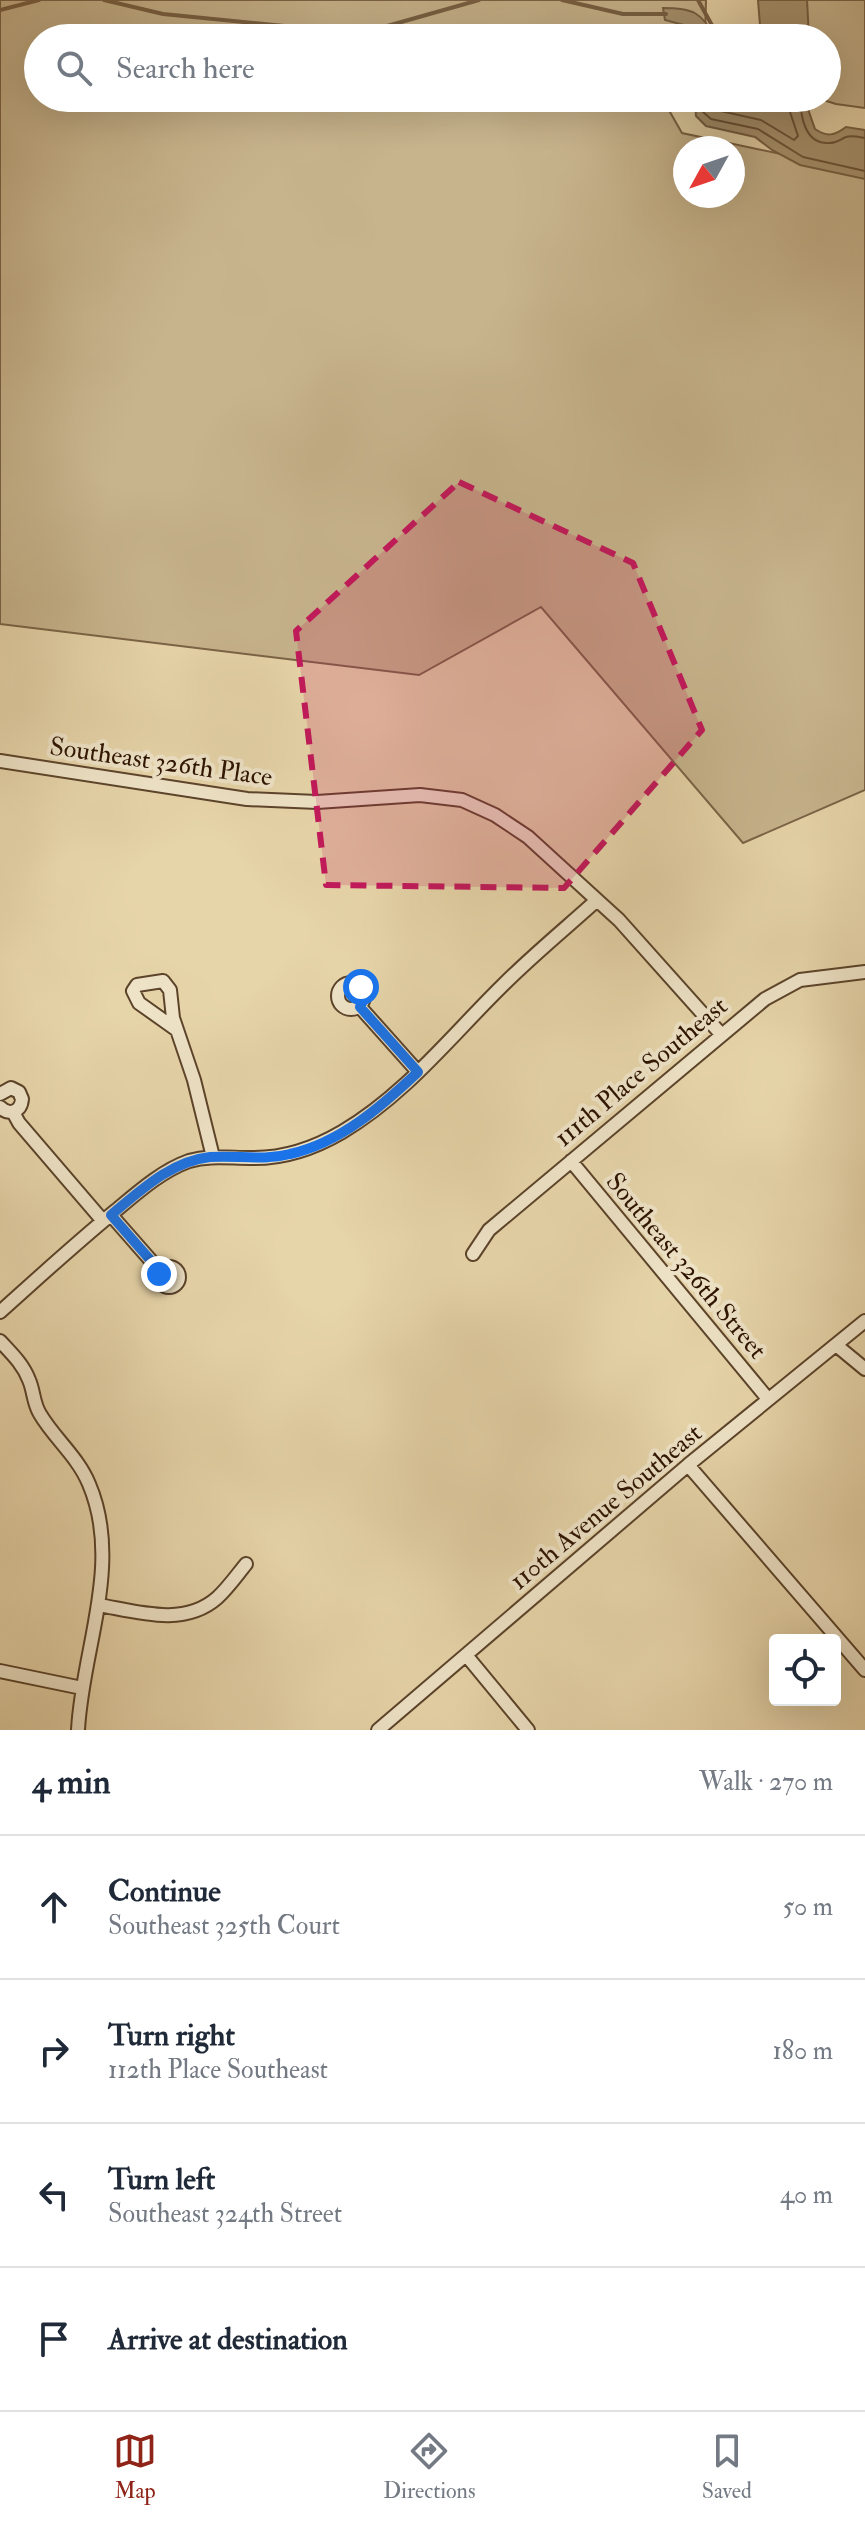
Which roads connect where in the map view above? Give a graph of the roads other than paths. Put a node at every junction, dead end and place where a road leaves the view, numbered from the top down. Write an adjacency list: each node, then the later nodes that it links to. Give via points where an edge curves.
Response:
1 (0, 761): 2 (street, Southeast 326th Place, via 202,794 286,802 420,795 462,800 528,837)
2 (597, 900): 6 (street, Southeast 326th Place); 7 (street)
3 (865, 972): 6 (street, 111th Place Southeast, via 793,982)
4 (360, 1007): 7 (street)
5 (177, 1030): 11 (street)
6 (720, 1033): 12 (street, 111th Place Southeast)
7 (418, 1072): 11 (street, via 355,1124 311,1148 273,1157)
8 (0, 1094): 10 (street, via 7,1088 19,1092 22,1104)
9 (0, 1107): 10 (street)
10 (13, 1112): 13 (street)
11 (213, 1157): 13 (street, via 166,1172)
12 (571, 1161): 14 (street, 111th Place Southeast, via 489,1230); 21 (street, Southeast 326th Street)
13 (107, 1218): 15 (street); 16 (street)
14 (473, 1254)
15 (160, 1271)
16 (0, 1312)
17 (865, 1321): 19 (street, 110th Avenue Southeast)
18 (0, 1341): 24 (street, via 21,1365 38,1411 89,1484 100,1536)
19 (836, 1345): 20 (street); 21 (street, 110th Avenue Southeast)
20 (865, 1369)
21 (768, 1399): 22 (street, 110th Avenue Southeast)
22 (688, 1465): 25 (street, 110th Avenue Southeast); 26 (street)
23 (246, 1564): 24 (street, via 216,1598 189,1612 166,1617)
24 (99, 1605): 28 (street)
25 (466, 1655): 30 (street, 110th Avenue Southeast); 31 (street)
26 (865, 1670)
27 (0, 1671): 28 (street)
28 (82, 1688): 29 (street)
29 (78, 1730)
30 (378, 1730)
31 (528, 1730)

